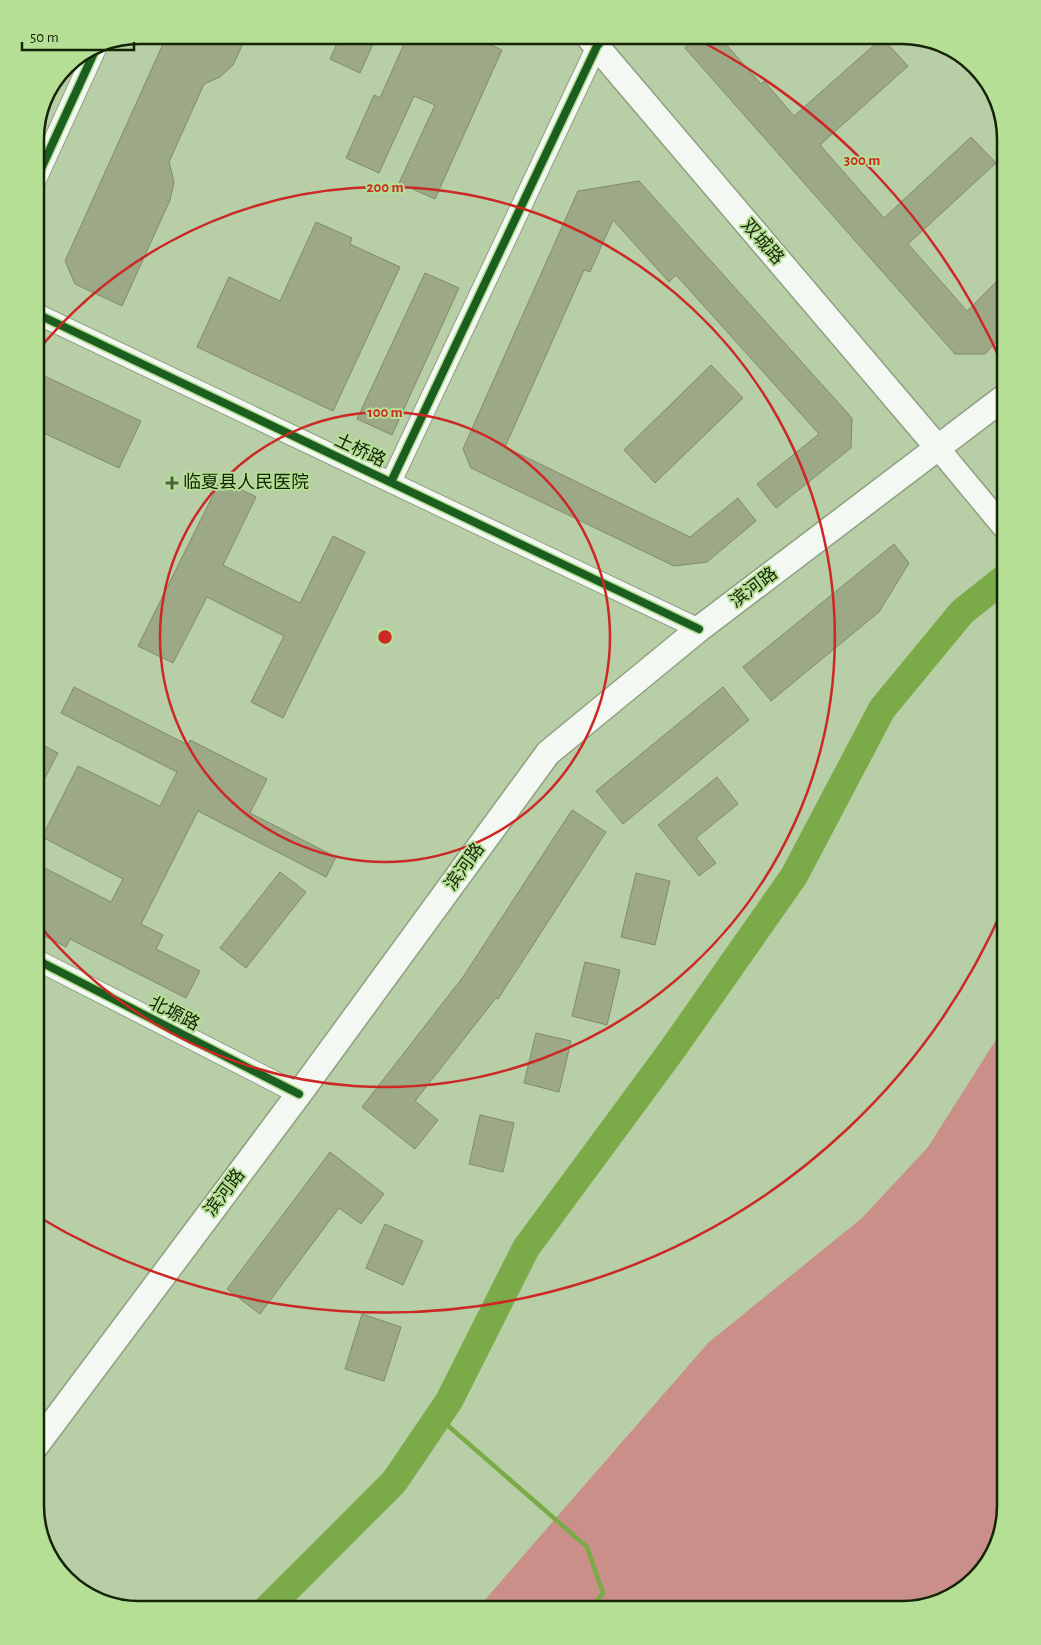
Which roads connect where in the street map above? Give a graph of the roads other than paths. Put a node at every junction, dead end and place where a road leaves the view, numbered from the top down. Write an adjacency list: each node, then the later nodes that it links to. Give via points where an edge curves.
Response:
1 (595, 44): 8 (street)
2 (601, 44): 7 (main road, 双城路)
3 (92, 56): 4 (street)
4 (44, 162)
5 (44, 317): 8 (street, 土桥路)
6 (997, 403): 7 (main road, 滨河路)
7 (938, 448): 9 (main road); 10 (main road, 滨河路)
8 (391, 482): 10 (street, 土桥路)
9 (997, 520)
10 (700, 629): 12 (main road, 滨河路, via 548,753)
11 (44, 965): 12 (street, 北塬路)
12 (300, 1094): 13 (main road, 滨河路)
13 (44, 1435)

